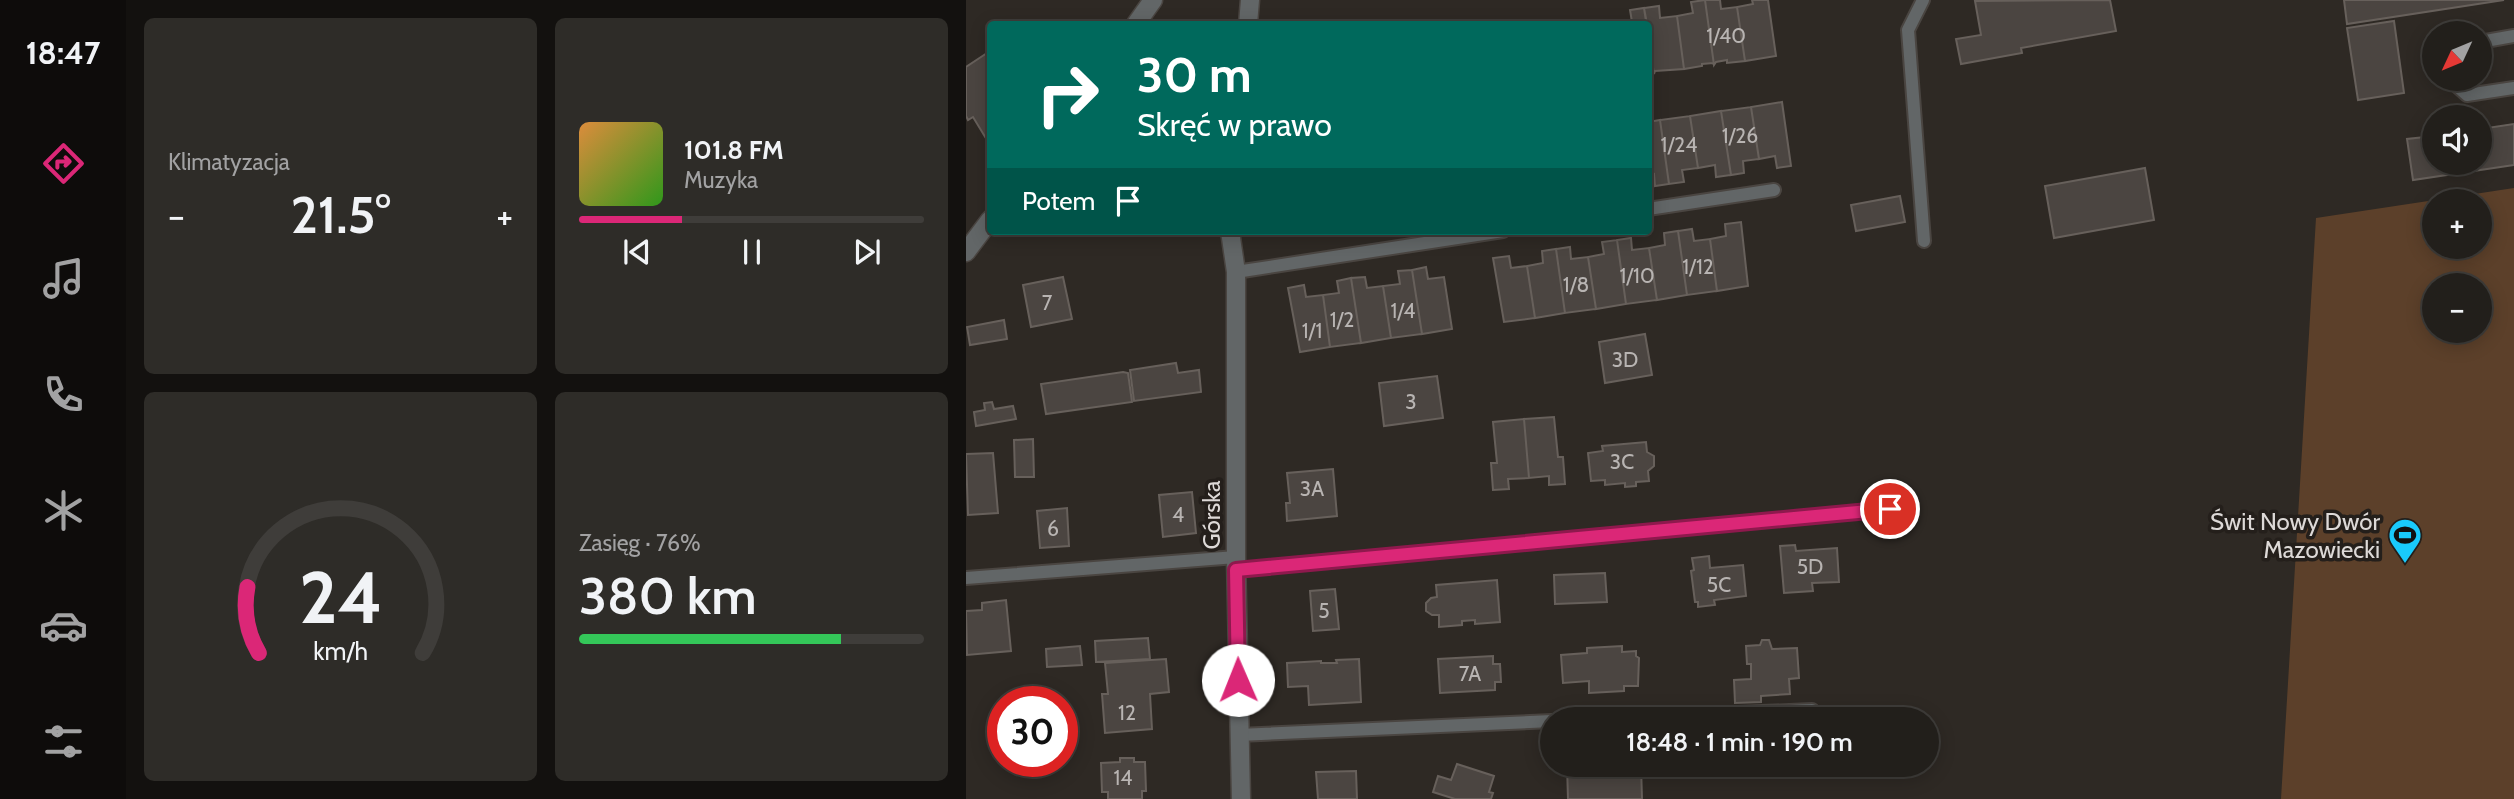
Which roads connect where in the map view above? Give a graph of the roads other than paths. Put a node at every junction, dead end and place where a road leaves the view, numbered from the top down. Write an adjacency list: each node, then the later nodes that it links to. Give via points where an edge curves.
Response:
1 (1153, 0): 4 (street)
2 (1251, 0): 5 (street)
3 (1923, 0): 15 (lane, via 1908,30)
4 (1138, 21)
5 (1248, 21)
6 (2514, 36): 7 (lane)
7 (2492, 40)
8 (2514, 89): 9 (lane, via 2467,95)
9 (2462, 91)
10 (1774, 190): 11 (lane)
11 (1652, 208)
12 (987, 223): 16 (street)
13 (1231, 235): 17 (street, Górska)
14 (1477, 235): 17 (lane)
15 (1924, 241)
16 (966, 252)
17 (1236, 272): 19 (street, Górska)
18 (1890, 509): 19 (lane)
19 (1236, 564): 20 (lane); 22 (street, Górska)
20 (966, 578)
21 (1540, 722): 22 (lane)
22 (1239, 735): 23 (street, Górska)
23 (1241, 799)

